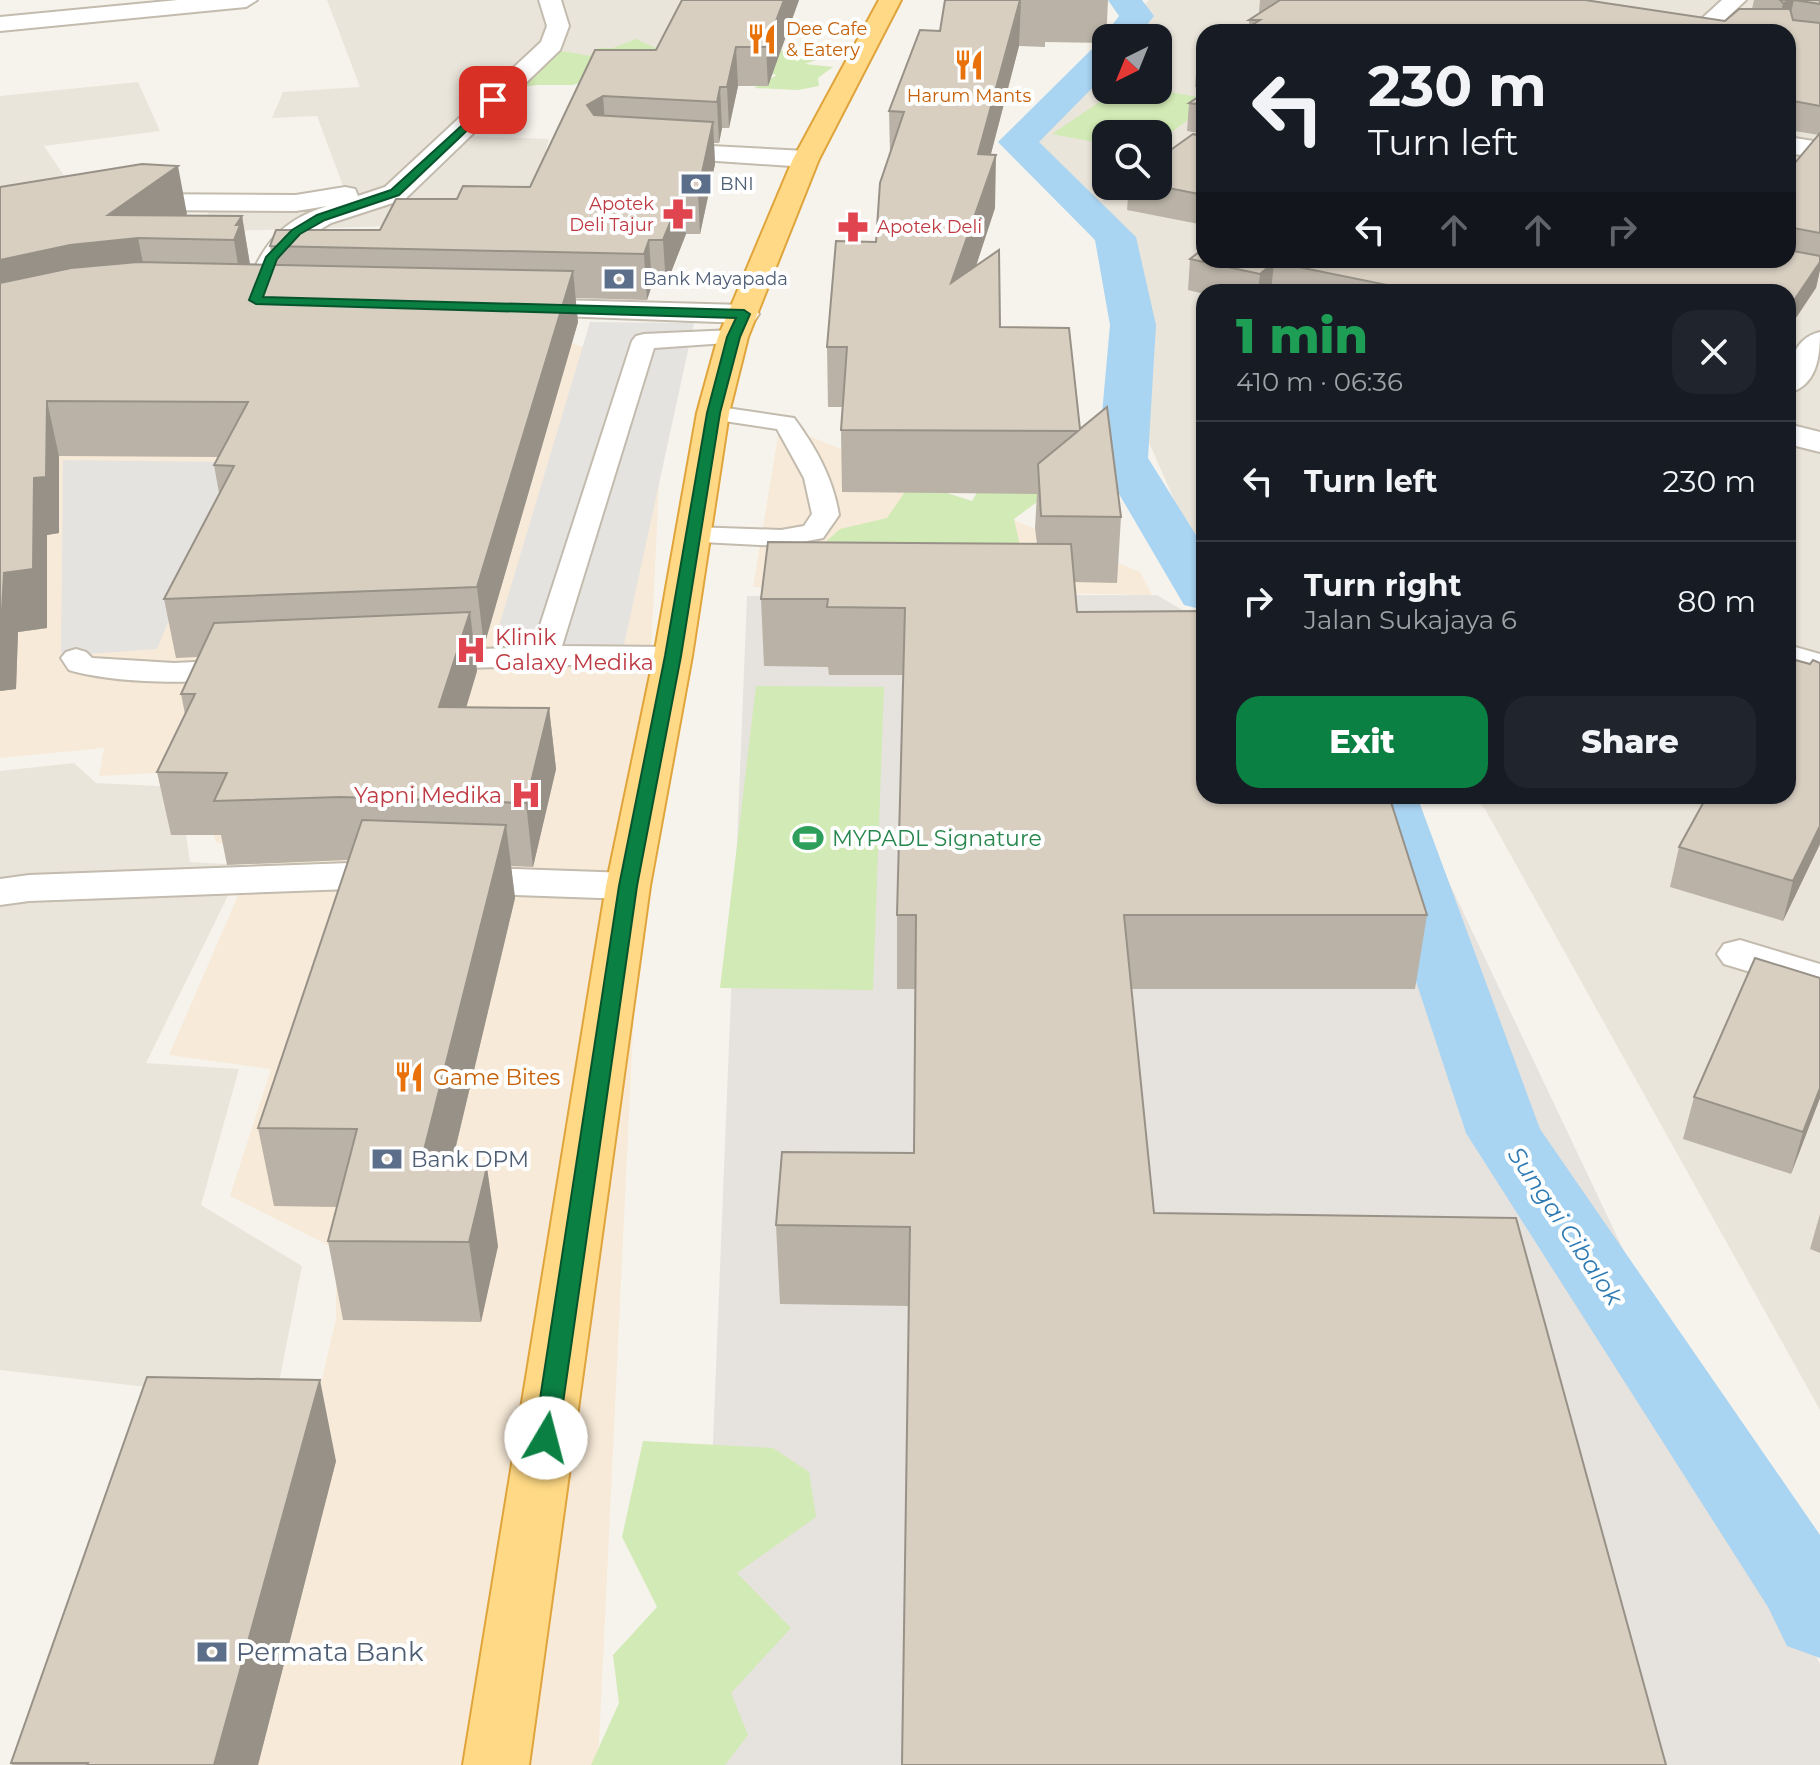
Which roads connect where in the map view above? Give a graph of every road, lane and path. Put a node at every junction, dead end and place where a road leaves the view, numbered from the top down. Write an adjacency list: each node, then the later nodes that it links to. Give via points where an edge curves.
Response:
1 (246, 0): 7 (street)
2 (550, 0): 13 (street, via 558,26 552,45)
3 (890, 0): 12 (highway)
4 (1735, 0): 6 (street)
5 (1680, 18): 6 (street)
6 (1708, 23): 8 (street)
7 (0, 24)
8 (1715, 24)
9 (1796, 146): 11 (street)
10 (621, 149): 12 (street)
11 (1820, 150)
12 (806, 159): 19 (highway)
13 (395, 193): 14 (street, via 296,203 151,200); 16 (street, via 321,217 296,232 272,257)
14 (102, 206)
15 (225, 300): 16 (street)
16 (256, 300): 17 (street)
17 (287, 301)
18 (492, 307): 19 (street)
19 (739, 326): 22 (highway); 26 (lane, via 644,341)
20 (1820, 341): 21 (street)
21 (1796, 373)
22 (713, 413): 25 (highway); 25 (lane, via 785,423 808,455 826,515 813,532 781,538)
23 (1796, 436): 24 (street)
24 (1820, 442)
25 (693, 535): 27 (highway)
26 (545, 655): 27 (lane); 30 (lane)
27 (673, 656): 33 (highway)
28 (76, 658): 32 (lane, via 90,667 174,672)
29 (1796, 659): 31 (street)
30 (406, 661)
31 (1820, 666)
32 (267, 668)
33 (628, 886): 34 (street, via 350,876); 37 (highway)
34 (0, 892)
35 (1740, 954): 36 (street)
36 (1820, 979)
37 (496, 1765)

